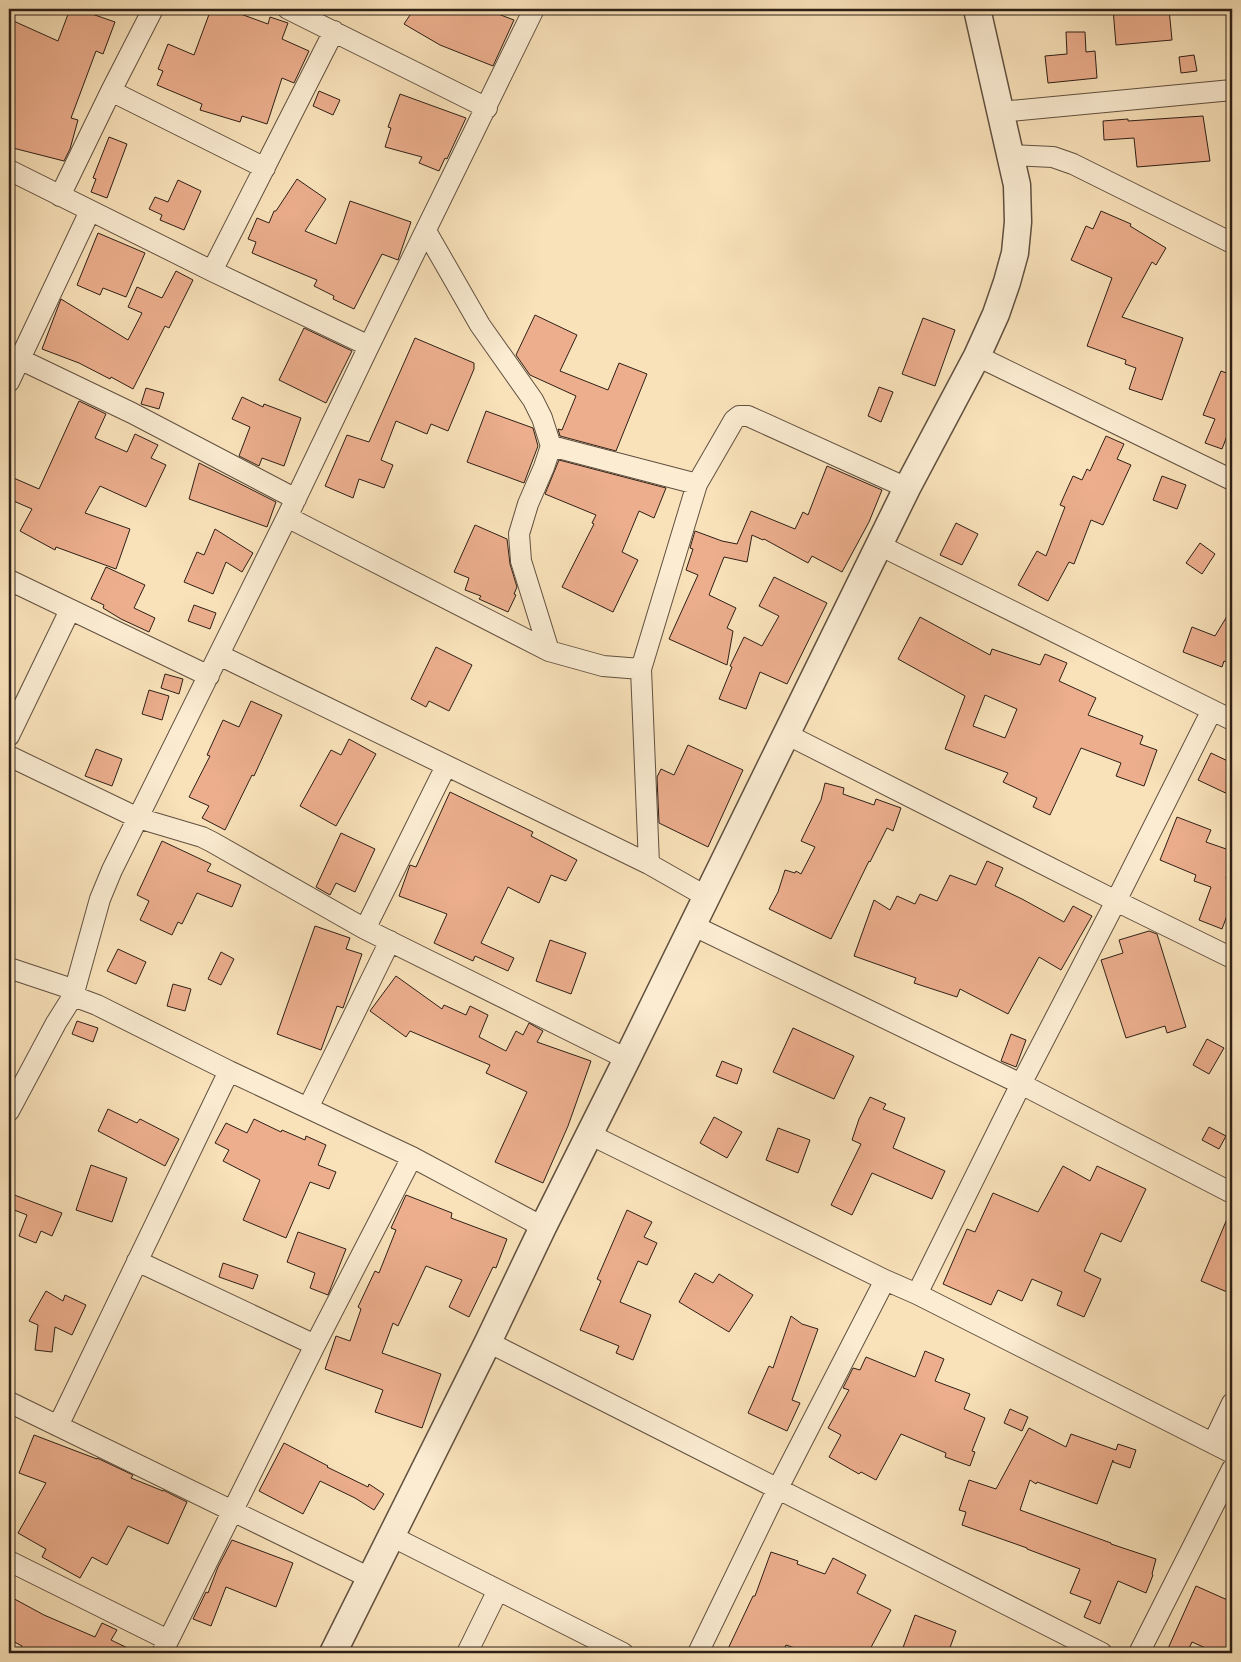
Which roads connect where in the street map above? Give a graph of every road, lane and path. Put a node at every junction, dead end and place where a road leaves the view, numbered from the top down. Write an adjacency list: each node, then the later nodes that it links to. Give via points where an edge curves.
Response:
1 (153, 9): 7 (street)
2 (288, 9): 5 (street)
3 (534, 9): 8 (street)
4 (977, 9): 9 (street)
5 (334, 31): 8 (street); 11 (street)
6 (1232, 90): 9 (street)
7 (111, 91): 11 (street); 13 (street)
8 (487, 108): 15 (street)
9 (1000, 112): 10 (street)
10 (1009, 155): 16 (street, via 1053,157 1073,164); 19 (street, via 1016,185 1018,222 1015,253 996,314)
11 (265, 168): 17 (street)
12 (9, 170): 13 (street)
13 (60, 196): 14 (street)
14 (90, 211): 17 (street); 20 (street)
15 (426, 231): 18 (street); 22 (street, via 480,325 533,400)
16 (1232, 243)
17 (212, 272): 18 (street)
18 (369, 346): 26 (street)
19 (977, 356): 23 (street); 25 (street)
20 (14, 357): 21 (street); 26 (street, via 132,413)
21 (9, 382)
22 (551, 446): 24 (street); 31 (street, via 519,534 521,561)
23 (1232, 480)
24 (697, 484): 25 (street, via 734,420 748,416); 33 (street)
25 (907, 488): 28 (street)
26 (296, 499): 27 (street)
27 (287, 518): 31 (street); 32 (street)
28 (879, 544): 35 (street); 37 (street)
29 (9, 580): 30 (street)
30 (70, 610): 34 (street); 38 (street)
31 (550, 651): 33 (street, via 603,666)
32 (219, 655): 34 (street); 40 (street)
33 (641, 669): 42 (street)
34 (209, 676): 41 (street)
35 (1212, 710): 36 (street); 44 (street)
36 (1232, 720)
37 (786, 734): 43 (street); 44 (street)
38 (9, 736)
39 (9, 756): 41 (street)
40 (446, 766): 42 (street); 46 (street)
41 (138, 818): 46 (street, via 202,837); 50 (street, via 100,899)
42 (649, 864): 43 (street)
43 (707, 897): 45 (street)
44 (1116, 901): 48 (street); 53 (street)
45 (692, 926): 51 (street); 53 (street)
46 (365, 929): 47 (street)
47 (390, 941): 51 (street); 54 (street)
48 (1232, 958)
49 (9, 968): 50 (street)
50 (74, 993): 52 (street); 55 (street)
51 (627, 1059): 56 (street)
52 (229, 1071): 54 (street); 60 (street)
53 (1021, 1084): 58 (street); 62 (street)
54 (308, 1108): 57 (street)
55 (9, 1112)
56 (589, 1134): 59 (street); 61 (street)
57 (412, 1157): 59 (street); 64 (street)
58 (1232, 1193)
59 (543, 1227): 63 (street)
60 (137, 1261): 64 (street); 67 (street)
61 (885, 1280): 62 (street); 71 (street)
62 (917, 1294): 68 (street)
63 (488, 1342): 71 (street); 73 (street)
64 (315, 1346): 72 (street)
65 (9, 1402): 67 (street)
66 (1232, 1403): 68 (street)
67 (58, 1426): 72 (street)
68 (1212, 1443): 69 (street)
69 (1232, 1453)
70 (1232, 1469): 83 (street)
71 (778, 1488): 81 (street); 82 (street)
72 (233, 1511): 75 (street); 77 (street)
73 (390, 1536): 75 (street); 76 (street)
74 (9, 1561): 77 (street)
75 (370, 1578): 78 (street)
76 (498, 1590): 79 (street); 80 (street)
77 (165, 1647)
78 (333, 1653)
79 (467, 1653)
80 (623, 1653)
81 (698, 1653)
82 (1102, 1653)
83 (1139, 1653)

